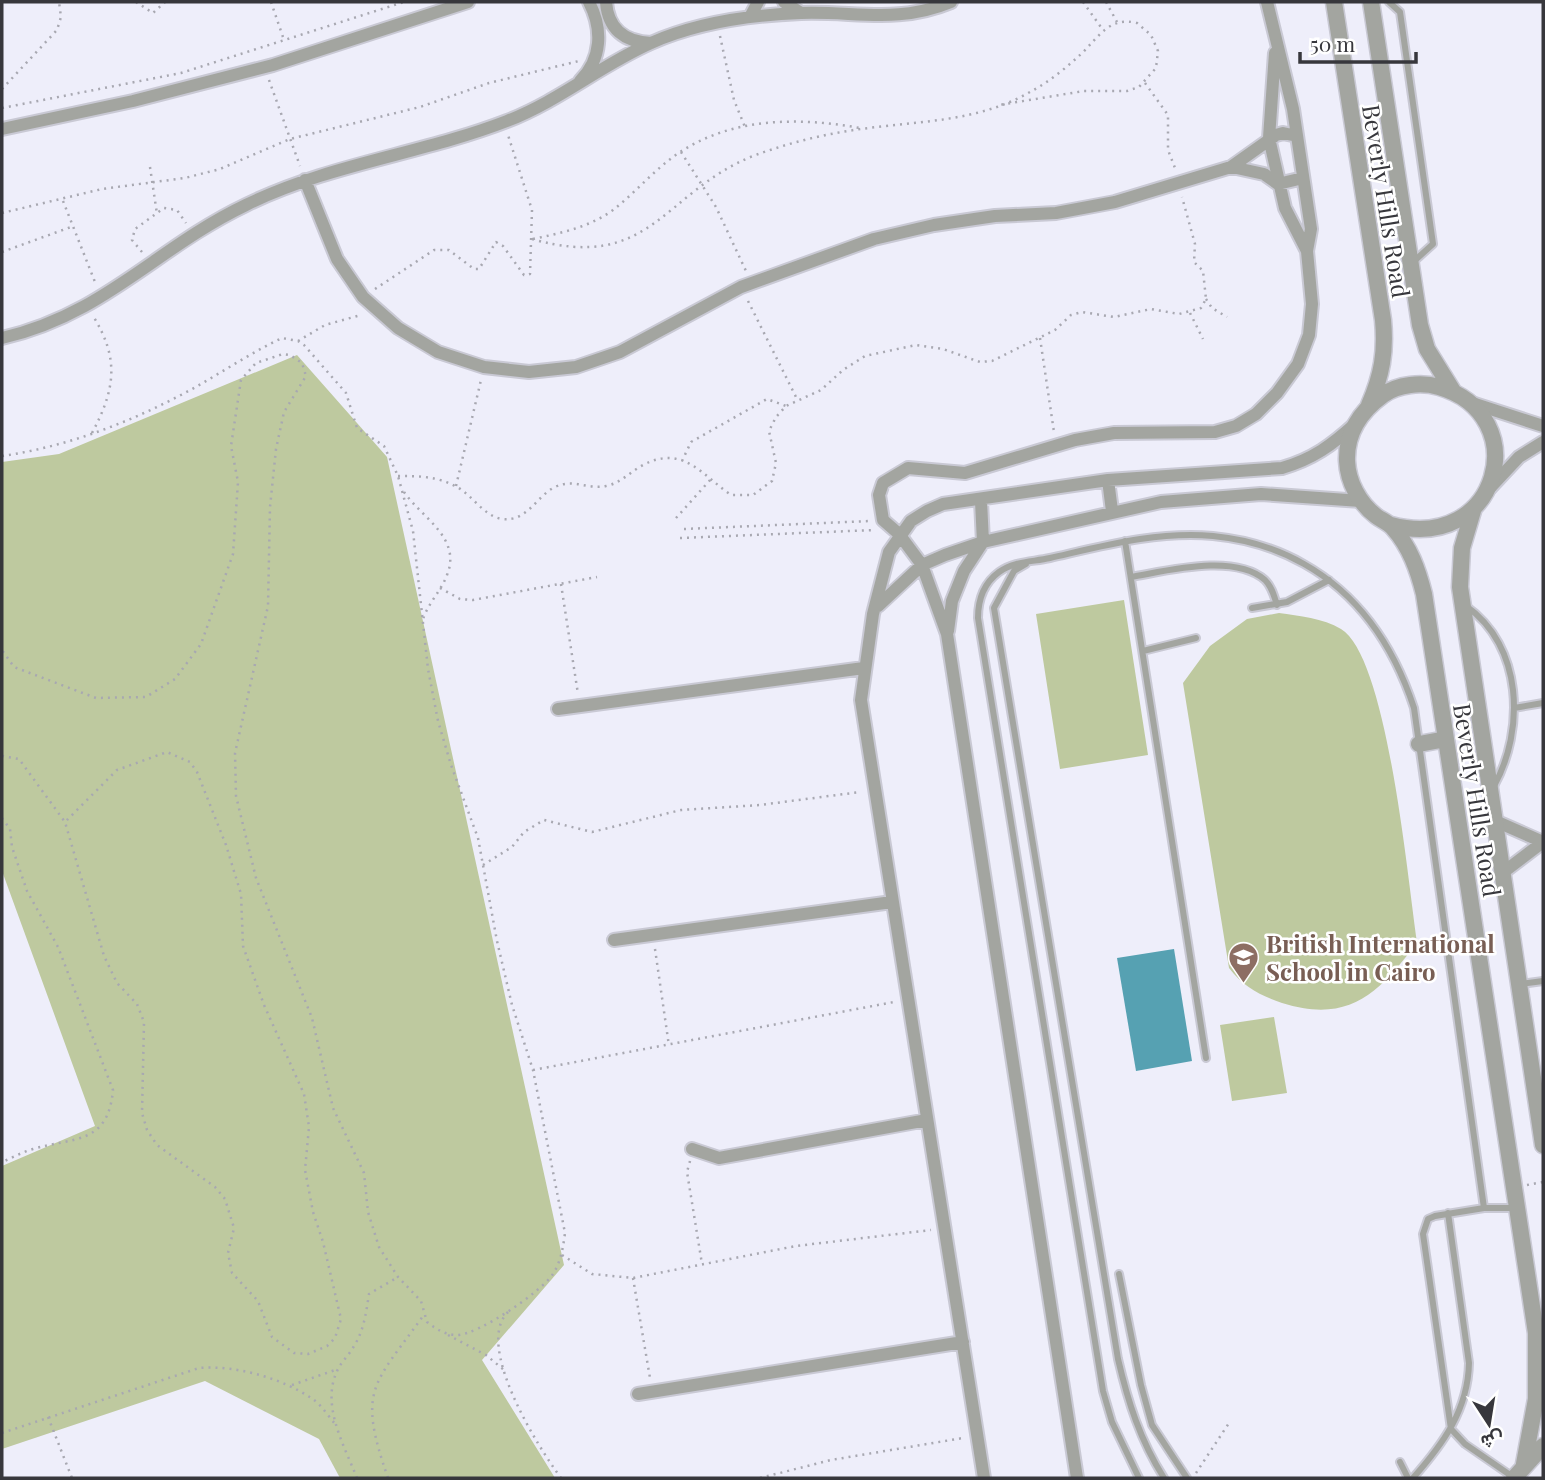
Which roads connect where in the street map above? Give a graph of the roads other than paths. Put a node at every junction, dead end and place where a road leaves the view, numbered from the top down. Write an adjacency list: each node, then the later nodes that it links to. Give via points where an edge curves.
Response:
1 (468, 2): 16 (street, via 264,67)
2 (589, 2): 10 (street)
3 (758, 2): 12 (street)
4 (784, 2): 11 (street)
5 (951, 2): 11 (street, via 907,16)
6 (1267, 2): 13 (street)
7 (1334, 2): 28 (street, Beverly Hills Road, via 1385,349 1381,378)
8 (1371, 2): 24 (street, Beverly Hills Road)
9 (1389, 2): 24 (lane, via 1400,12 1433,244)
10 (603, 10): 14 (street, via 623,37); 15 (street, via 596,57)
11 (801, 13): 12 (street)
12 (750, 18): 14 (street)
13 (1274, 35): 17 (street); 18 (street)
14 (651, 43): 15 (street)
15 (574, 88): 21 (street, via 545,106 503,122)
16 (2, 129)
17 (1297, 136): 18 (street, via 1283,132); 20 (street)
18 (1269, 138): 19 (street); 22 (street)
19 (1231, 167): 21 (street, via 1115,202 995,216 886,236 746,285 620,352 576,367 529,372 484,367 438,352 398,328 363,297 337,259); 22 (street, via 1264,174)
20 (1303, 178): 22 (street); 23 (street, via 1311,229)
21 (305, 180): 25 (street, via 245,205 195,234 87,307 36,330)
22 (1278, 184): 23 (street, via 1294,230)
23 (1307, 251): 39 (street, via 1312,304 1308,335 1298,364 1256,414 1215,432 1114,433 965,473 915,468 894,474 883,483 879,495)
24 (1411, 264): 26 (street, Beverly Hills Road, via 1427,349)
25 (2, 338)
26 (1453, 391): 27 (street); 28 (street, via 1409,385)
27 (1472, 403): 30 (street); 33 (street, via 1494,444 1494,468)
28 (1369, 405): 29 (street)
29 (1356, 423): 32 (street, via 1320,453 1282,468); 35 (street, via 1347,463)
30 (1543, 426)
31 (1543, 442): 33 (street, via 1518,457)
32 (1108, 480): 34 (street); 37 (street)
33 (1487, 491): 36 (street)
34 (981, 500): 39 (street, via 943,504); 41 (street)
35 (1361, 501): 37 (street, via 1261,494 1186,499); 38 (street)
36 (1473, 510): 38 (street, via 1434,531); 48 (street, Beverly Hills Road, via 1461,557)
37 (1112, 511): 41 (street)
38 (1391, 525): 61 (street, Beverly Hills Road, via 1412,557 1422,585)
39 (892, 528): 43 (street); 50 (street)
40 (1125, 541): 42 (lane); 44 (lane); 45 (lane, via 1181,535 1244,541 1274,550)
41 (984, 542): 43 (street); 54 (street, via 964,571 952,601)
42 (1031, 562): 46 (lane, via 1007,567); 47 (lane, via 1014,571)
43 (922, 565): 50 (street); 54 (street)
44 (1131, 577): 49 (lane, via 1186,568 1232,567 1263,578); 56 (lane)
45 (1329, 580): 49 (lane); 62 (lane, via 1353,600 1391,650 1414,708)
46 (989, 582): 47 (lane); 51 (lane)
47 (1003, 587): 52 (lane)
48 (1462, 603): 59 (lane, via 1486,623 1501,644); 63 (street, Beverly Hills Road)
49 (1277, 605): 53 (lane)
50 (878, 606): 57 (street)
51 (978, 607): 52 (lane); 88 (lane, via 1103,1391 1120,1442)
52 (994, 608): 89 (lane, via 1118,1359 1129,1407 1147,1453)
53 (1252, 608)
54 (947, 634): 87 (street)
55 (1196, 638): 56 (lane)
56 (1143, 651): 71 (lane)
57 (864, 668): 60 (street); 67 (street, via 861,700)
58 (1543, 703): 59 (lane)
59 (1514, 708): 63 (lane, via 1511,746)
60 (558, 709)
61 (1446, 738): 62 (street); 77 (street, Beverly Hills Road)
62 (1419, 744): 76 (lane)
63 (1489, 793): 64 (street, Beverly Hills Road)
64 (1493, 820): 65 (street); 66 (street, Beverly Hills Road)
65 (1543, 842): 66 (street)
66 (1501, 874): 70 (street, Beverly Hills Road)
67 (892, 902): 68 (street); 73 (street)
68 (614, 940)
69 (1543, 982): 70 (lane)
70 (1519, 984): 72 (street, Beverly Hills Road)
71 (1206, 1058)
72 (1539, 1079): 74 (street, Beverly Hills Road)
73 (927, 1120): 75 (street, via 719,1158); 80 (street)
74 (1543, 1145)
75 (696, 1151)
76 (1484, 1208): 77 (lane); 78 (lane)
77 (1517, 1208): 85 (street, Beverly Hills Road, via 1538,1366)
78 (1448, 1213): 82 (lane, via 1469,1363 1468,1385); 82 (lane, via 1428,1219 1423,1234)
79 (1119, 1274): 90 (lane, via 1152,1425)
80 (963, 1342): 81 (street); 86 (street)
81 (638, 1394)
82 (1451, 1429): 91 (lane); 92 (lane)
83 (1543, 1446): 85 (street)
84 (1400, 1462): 91 (lane)
85 (1524, 1464): 92 (street)
86 (984, 1478)
87 (1077, 1478)
88 (1139, 1478)
89 (1164, 1478)
90 (1187, 1478)
91 (1410, 1478)
92 (1514, 1478)

